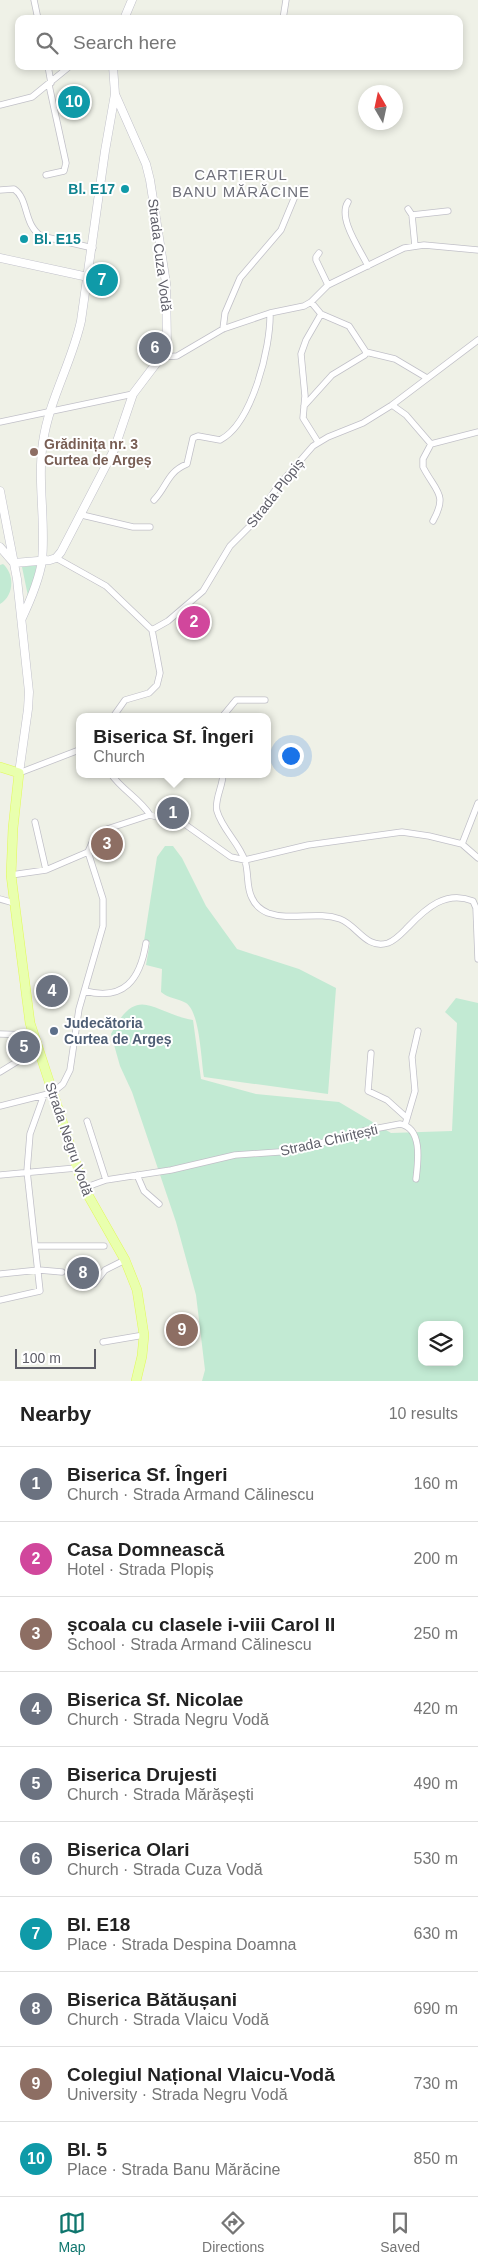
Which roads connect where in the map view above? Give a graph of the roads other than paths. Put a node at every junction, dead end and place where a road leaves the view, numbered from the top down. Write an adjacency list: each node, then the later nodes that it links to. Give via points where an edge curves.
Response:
1 (34, 0): 4 (street)
2 (132, 0): 5 (street)
3 (286, 0): 6 (street)
4 (37, 15)
5 (126, 15)
6 (284, 15)
7 (48, 70): 10 (street)
8 (66, 70): 10 (street)
9 (113, 70): 11 (street, Strada Cuza Vodă)
10 (50, 84): 12 (street, via 32,97); 13 (street, via 66,163 64,171)
11 (115, 94): 21 (street); 34 (street, Strada Cuza Vodă, via 150,180 167,298 167,345)
12 (0, 105)
13 (46, 175)
14 (0, 190): 21 (street, via 14,189 20,193 30,224 41,236)
15 (298, 190): 31 (street, via 281,230 240,278 225,313)
16 (348, 202): 25 (street, via 345,218)
17 (408, 209): 19 (street)
18 (448, 211): 19 (street)
19 (412, 215): 20 (street)
20 (415, 246): 22 (street); 25 (street)
21 (93, 248): 26 (street)
22 (478, 250)
23 (320, 253): 27 (street, via 316,260)
24 (0, 258): 26 (street)
25 (368, 266): 27 (street)
26 (88, 277): 39 (street, via 79,332)
27 (328, 285): 28 (street)
28 (311, 302): 29 (street); 30 (street)
29 (270, 314): 31 (street); 45 (street, via 269,336 258,383 240,420 220,440 193,438 187,464 170,475)
30 (321, 314): 33 (street, via 349,326); 38 (street, via 302,350)
31 (223, 329): 34 (street, via 177,356)
32 (478, 340): 35 (street, Strada Plopiș)
33 (366, 352): 35 (street, via 394,359); 38 (street, via 332,374)
34 (161, 357): 36 (street, Strada Cuza Vodă)
35 (427, 378): 37 (street, Strada Plopiș)
36 (133, 394): 39 (street); 46 (street, Strada Cuza Vodă, via 114,450)
37 (392, 404): 42 (street, Strada Plopiș, via 352,428); 43 (street)
38 (304, 406): 42 (street, via 304,418)
39 (51, 411): 40 (street); 51 (street, via 44,435 42,460)
40 (0, 422)
41 (478, 432): 43 (street)
42 (318, 442): 54 (street, Strada Plopiș, via 283,480 263,511 230,546 203,591 168,621)
43 (431, 444): 47 (street, via 422,464 440,496 441,503)
44 (0, 491): 52 (street, Strada Negru Vodă)
45 (154, 500)
46 (82, 515): 48 (street, via 133,527); 50 (street, Strada Cuza Vodă)
47 (433, 521)
48 (150, 527)
49 (0, 547): 52 (street)
50 (56, 558): 51 (street); 54 (street, via 106,586)
51 (42, 561): 52 (street); 53 (street)
52 (14, 563): 53 (street, Strada Negru Vodă)
53 (22, 618): 60 (street, Strada Negru Vodă, via 29,700)
54 (152, 630): 56 (street, via 159,664 158,682 149,693 125,700)
55 (265, 700): 57 (street, via 236,700)
56 (115, 713)
57 (225, 713)
58 (76, 751): 60 (street)
59 (0, 767): 60 (main road)
60 (19, 773): 71 (main road, Strada Negru Vodă)
61 (114, 778): 64 (street)
62 (222, 778): 69 (street, via 217,812)
63 (478, 803): 66 (street)
64 (150, 815): 67 (street, via 101,831); 69 (street, via 186,825 231,857)
65 (35, 822): 70 (street)
66 (462, 844): 68 (street); 69 (street, via 402,832 285,849)
67 (88, 852): 70 (street); 76 (street, via 100,886 104,914 100,941)
68 (478, 858)
69 (245, 860): 75 (street, via 251,898 263,911 283,916 337,918 374,944 394,940 420,914 444,899 453,896 473,901)
70 (46, 870): 71 (street)
71 (12, 875): 73 (main road, Strada Negru Vodă)
72 (0, 899): 73 (street)
73 (14, 903): 79 (main road, Strada Negru Vodă)
74 (146, 943): 76 (street, via 139,970 118,992)
75 (478, 959)
76 (84, 991): 83 (street, via 70,1070 63,1084)
77 (418, 1031): 85 (street, via 412,1057 415,1092)
78 (0, 1034): 79 (street)
79 (33, 1035): 81 (main road, Strada Negru Vodă)
80 (371, 1053): 85 (street, via 368,1091 387,1100)
81 (39, 1054): 82 (street); 83 (main road, Strada Negru Vodă)
82 (0, 1072)
83 (48, 1094): 84 (street); 88 (main road, Strada Negru Vodă); 89 (street, via 30,1134)
84 (0, 1106)
85 (407, 1118): 87 (street)
86 (87, 1121): 93 (street, Strada Negru Vodă)
87 (405, 1125): 91 (street, Strada Chirițești, via 363,1131 293,1151 235,1155); 92 (street, via 417,1144)
88 (76, 1168): 89 (street); 94 (main road, Strada Negru Vodă)
89 (28, 1172): 90 (street); 96 (street)
90 (0, 1175)
91 (137, 1175): 93 (street, Strada Chirițești); 95 (street, via 144,1191)
92 (416, 1179)
93 (106, 1180): 94 (street, Strada Chirițești)
94 (84, 1188): 98 (main road, Strada Negru Vodă)
95 (158, 1204)
96 (36, 1246): 97 (street); 99 (street)
97 (104, 1246)
98 (125, 1260): 102 (street, via 105,1270 94,1284); 104 (main road, Strada Negru Vodă, via 138,1295)
99 (39, 1270): 100 (street); 101 (street); 103 (street, via 39,1292)
100 (62, 1272)
101 (0, 1274)
102 (83, 1281)
103 (0, 1300)
104 (144, 1335): 105 (street); 106 (main road, Strada Negru Vodă)
105 (103, 1342)
106 (136, 1381)

